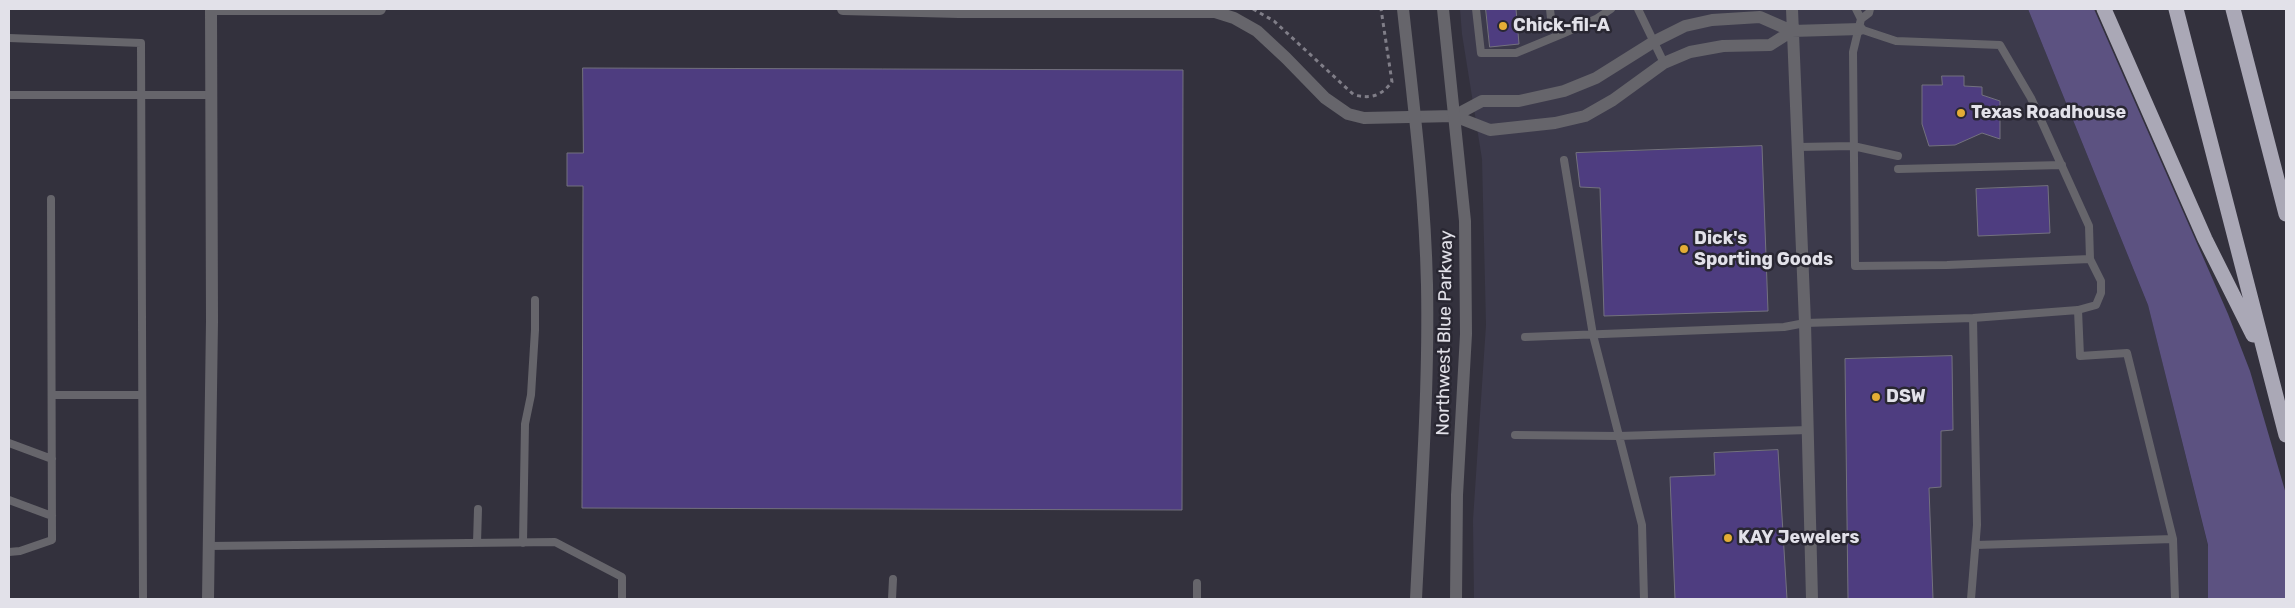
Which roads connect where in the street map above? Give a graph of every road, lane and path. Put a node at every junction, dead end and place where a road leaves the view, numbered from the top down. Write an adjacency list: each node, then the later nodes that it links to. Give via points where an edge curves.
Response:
1 (212, 9): 2 (street); 29 (street)
2 (380, 9)
3 (843, 9): 18 (street)
4 (1253, 9): 5 (path, via 1274,21 1354,95 1366,98 1383,94 1392,82)
5 (1382, 9)
6 (1403, 9): 30 (street, Northwest Blue Parkway)
7 (1443, 9): 31 (street, Northwest Blue Parkway)
8 (1476, 9): 23 (lane, via 1481,53 1516,53)
9 (1550, 9): 23 (lane, via 1552,28)
10 (1611, 9): 20 (lane)
11 (1638, 9): 25 (lane)
12 (1792, 9): 22 (street)
13 (1856, 9): 21 (lane)
14 (1870, 9): 21 (lane)
15 (2104, 9): 47 (highway, via 2205,239)
16 (2176, 9): 47 (highway)
17 (2233, 9): 39 (highway)
18 (875, 10): 19 (street)
19 (1215, 10): 30 (street, via 1257,32 1325,98 1348,114 1364,118)
20 (1598, 13): 23 (lane)
21 (1861, 24): 22 (street); 32 (lane, via 1853,52); 36 (lane, via 1896,41 2000,45 2031,98)
22 (1792, 31): 25 (street, via 1760,18 1712,20 1684,26); 26 (street, via 1770,45 1722,46 1690,52); 33 (street)
23 (1562, 34)
24 (9, 38): 28 (lane, via 141,43)
25 (1655, 41): 26 (lane); 31 (street, via 1596,78 1564,91 1519,101 1482,101)
26 (1664, 63): 31 (street, via 1585,116 1555,123 1490,130)
27 (9, 95): 28 (lane)
28 (142, 95): 29 (lane); 49 (lane)
29 (212, 95): 63 (street)
30 (1415, 116): 31 (street); 72 (street, Northwest Blue Parkway, via 1427,284 1425,414)
31 (1454, 116): 73 (street, Northwest Blue Parkway, via 1465,221 1466,334 1457,495)
32 (1853, 146): 33 (lane); 34 (lane); 40 (lane, via 1855,266)
33 (1798, 148): 44 (street)
34 (1898, 156)
35 (1564, 160): 45 (lane)
36 (2062, 165): 37 (lane); 40 (lane, via 2089,226)
37 (1898, 169)
38 (51, 199): 48 (lane)
39 (2286, 214)
40 (2090, 259): 42 (lane, via 2101,281 2101,293 2096,305)
41 (535, 300): 60 (lane, via 531,386 525,424)
42 (2078, 310): 43 (lane); 59 (lane, via 2080,356 2127,353)
43 (1973, 318): 44 (lane); 62 (lane)
44 (1805, 323): 45 (lane, via 1784,327); 50 (street)
45 (1593, 335): 46 (lane); 53 (lane)
46 (1525, 337)
47 (2267, 363): 52 (highway)
48 (52, 395): 49 (lane); 55 (lane)
49 (142, 395): 67 (lane)
50 (1808, 430): 53 (lane); 75 (street)
51 (1515, 435): 53 (lane)
52 (2286, 435)
53 (1619, 436): 74 (lane, via 1642,525)
54 (9, 443): 55 (lane)
55 (52, 459): 58 (lane)
56 (9, 500): 58 (lane)
57 (478, 509): 61 (lane)
58 (52, 516): 64 (lane, via 52,540)
59 (2173, 539): 62 (lane); 77 (lane)
60 (523, 542): 61 (lane); 69 (lane, via 555,542 622,577)
61 (477, 543): 63 (lane)
62 (1976, 545): 76 (lane)
63 (209, 546): 68 (street)
64 (9, 552)
65 (893, 580): 70 (lane)
66 (1197, 583): 71 (lane)
67 (142, 599)
68 (208, 599)
69 (622, 599)
70 (892, 599)
71 (1197, 599)
72 (1416, 599)
73 (1456, 599)
74 (1644, 599)
75 (1812, 599)
76 (1971, 599)
77 (2176, 599)

